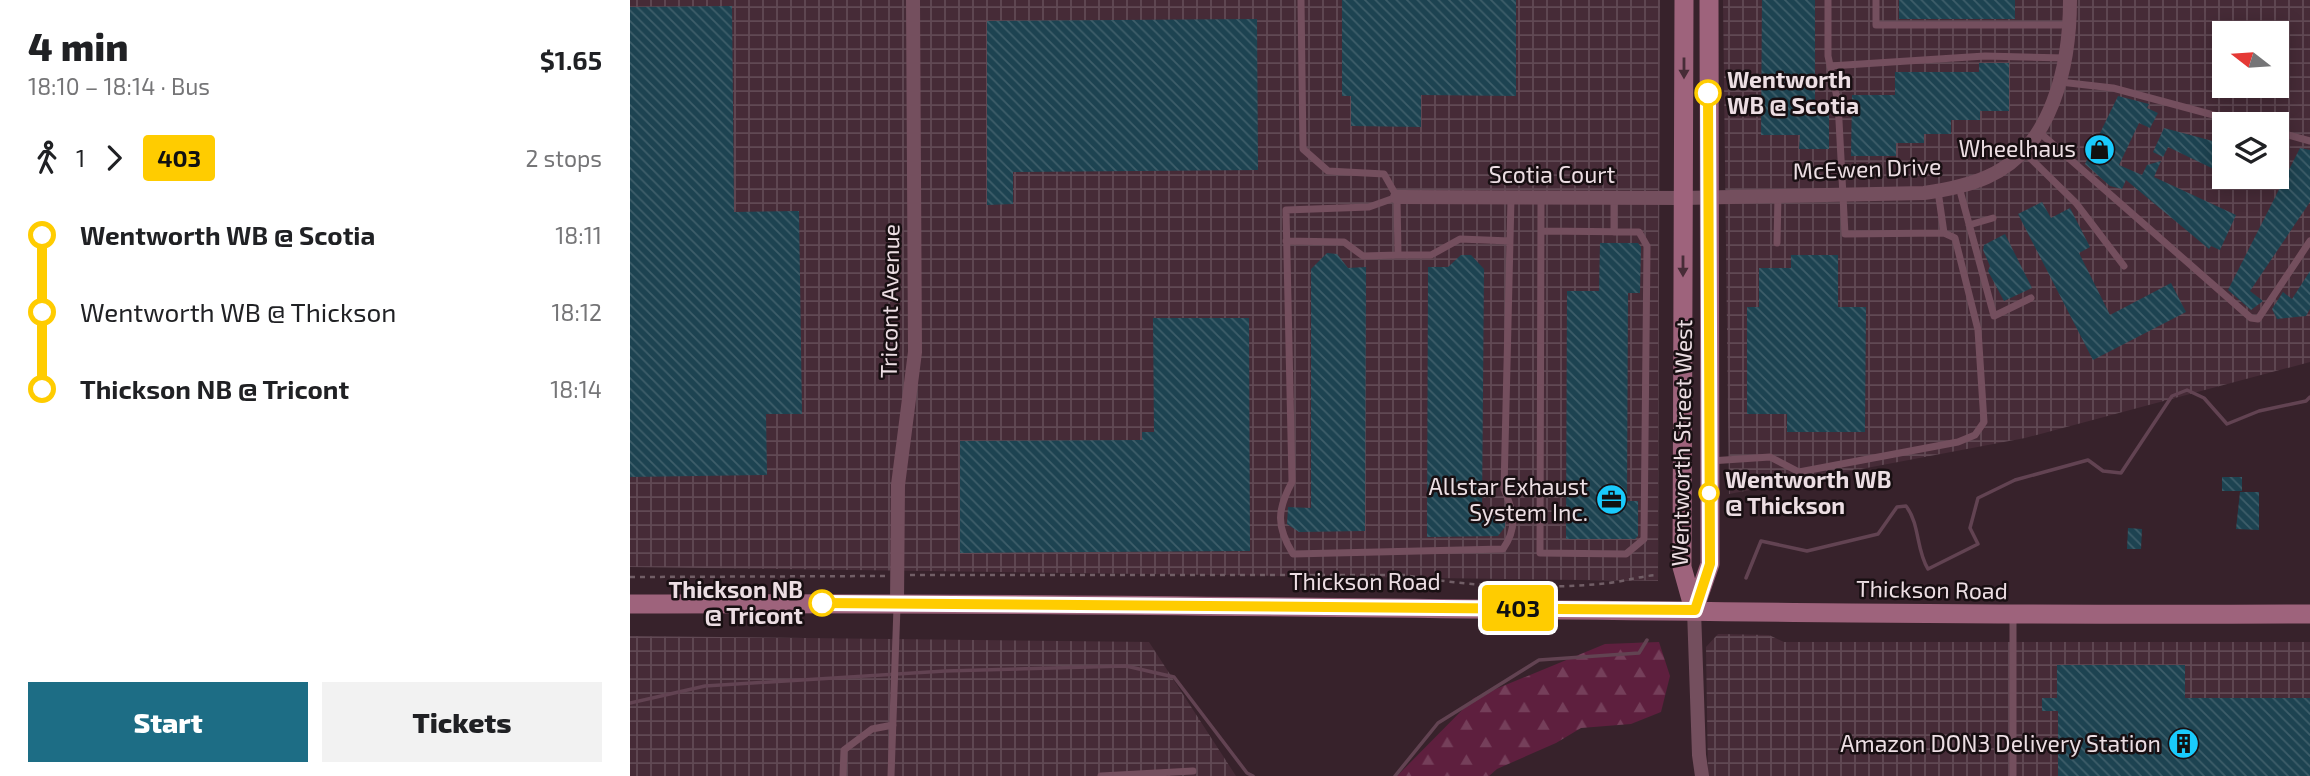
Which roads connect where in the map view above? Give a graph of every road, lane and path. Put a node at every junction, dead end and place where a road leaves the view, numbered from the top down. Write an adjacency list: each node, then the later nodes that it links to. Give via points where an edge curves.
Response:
1 (913, 0): 44 (street, Tricont Avenue, via 915,352 898,485)
2 (1301, 0): 21 (lane, via 1304,149 1328,172 1384,174)
3 (1684, 0): 25 (main road, Wentworth Street West, one-way to 25)
4 (1709, 0): 23 (main road, Wentworth Street West)
5 (1828, 0): 10 (lane)
6 (1876, 0): 8 (lane, via 1876,25)
7 (2070, 0): 8 (street, McEwen Drive)
8 (2070, 25): 9 (street, McEwen Drive)
9 (2066, 58): 10 (lane, via 1973,56); 11 (street, McEwen Drive)
10 (1830, 65): 19 (lane, via 1839,102)
11 (2060, 82): 12 (lane, via 2113,88); 13 (street, McEwen Drive)
12 (2212, 115)
13 (2038, 131): 16 (street, McEwen Drive); 32 (lane, via 2251,318 2258,318)
14 (2289, 135): 15 (lane)
15 (2310, 141)
16 (2023, 150): 17 (street, McEwen Drive, via 1989,177); 37 (lane, via 2076,203)
17 (1958, 187): 18 (street, McEwen Drive); 28 (lane)
18 (1938, 191): 19 (street, McEwen Drive); 31 (lane)
19 (1845, 194): 20 (street, McEwen Drive); 31 (lane, via 1845,234)
20 (1778, 196): 23 (street, McEwen Drive); 35 (lane)
21 (1397, 197): 26 (street, Scotia Court); 33 (lane, via 1369,207 1286,210); 36 (lane)
22 (1614, 197): 24 (street, Scotia Court); 25 (street, Scotia Court); 30 (lane)
23 (1708, 197): 25 (street, Scotia Court); 39 (main road, Wentworth Street West)
24 (1541, 198): 26 (street, Scotia Court); 29 (lane)
25 (1683, 198): 46 (main road, Wentworth Street West, one-way to 46, via 1682,567)
26 (1511, 199): 34 (lane)
27 (1993, 218): 28 (lane)
28 (1969, 225): 38 (lane, via 1994,316)
29 (1542, 231): 30 (lane); 30 (lane, via 1541,553 1626,554 1644,539 1647,246 1639,232)
30 (1614, 232)
31 (1944, 233): 39 (lane, via 1955,238 1978,330 1984,422 1975,435 1799,472 1770,457)
32 (2310, 240)
33 (1286, 241): 34 (lane, via 1292,482 1280,504 1282,536 1293,554 1503,549 1513,535 1513,509 1504,489); 36 (lane, via 1344,242 1363,256)
34 (1510, 241): 36 (lane, via 1460,239 1431,255)
35 (1777, 243)
36 (1398, 255)
37 (2124, 267)
38 (2031, 298)
39 (1709, 461): 46 (main road, Wentworth Street West, via 1710,564)
40 (905, 575): 41 (path, via 1405,575 1528,585 1608,583)
41 (1657, 575)
42 (879, 576): 43 (path)
43 (630, 577)
44 (897, 603): 45 (main road, Thickson Road); 46 (main road, Thickson Road); 49 (lane)
45 (630, 604)
46 (1695, 610): 48 (main road, Thickson Road); 55 (street)
47 (2310, 614): 48 (main road, Thickson Road)
48 (2013, 616): 51 (lane)
49 (893, 725): 52 (lane, via 872,729 844,750); 53 (lane)
50 (1193, 771): 54 (lane)
51 (2013, 775)
52 (844, 776)
53 (891, 776)
54 (1101, 776)
55 (1702, 776)

